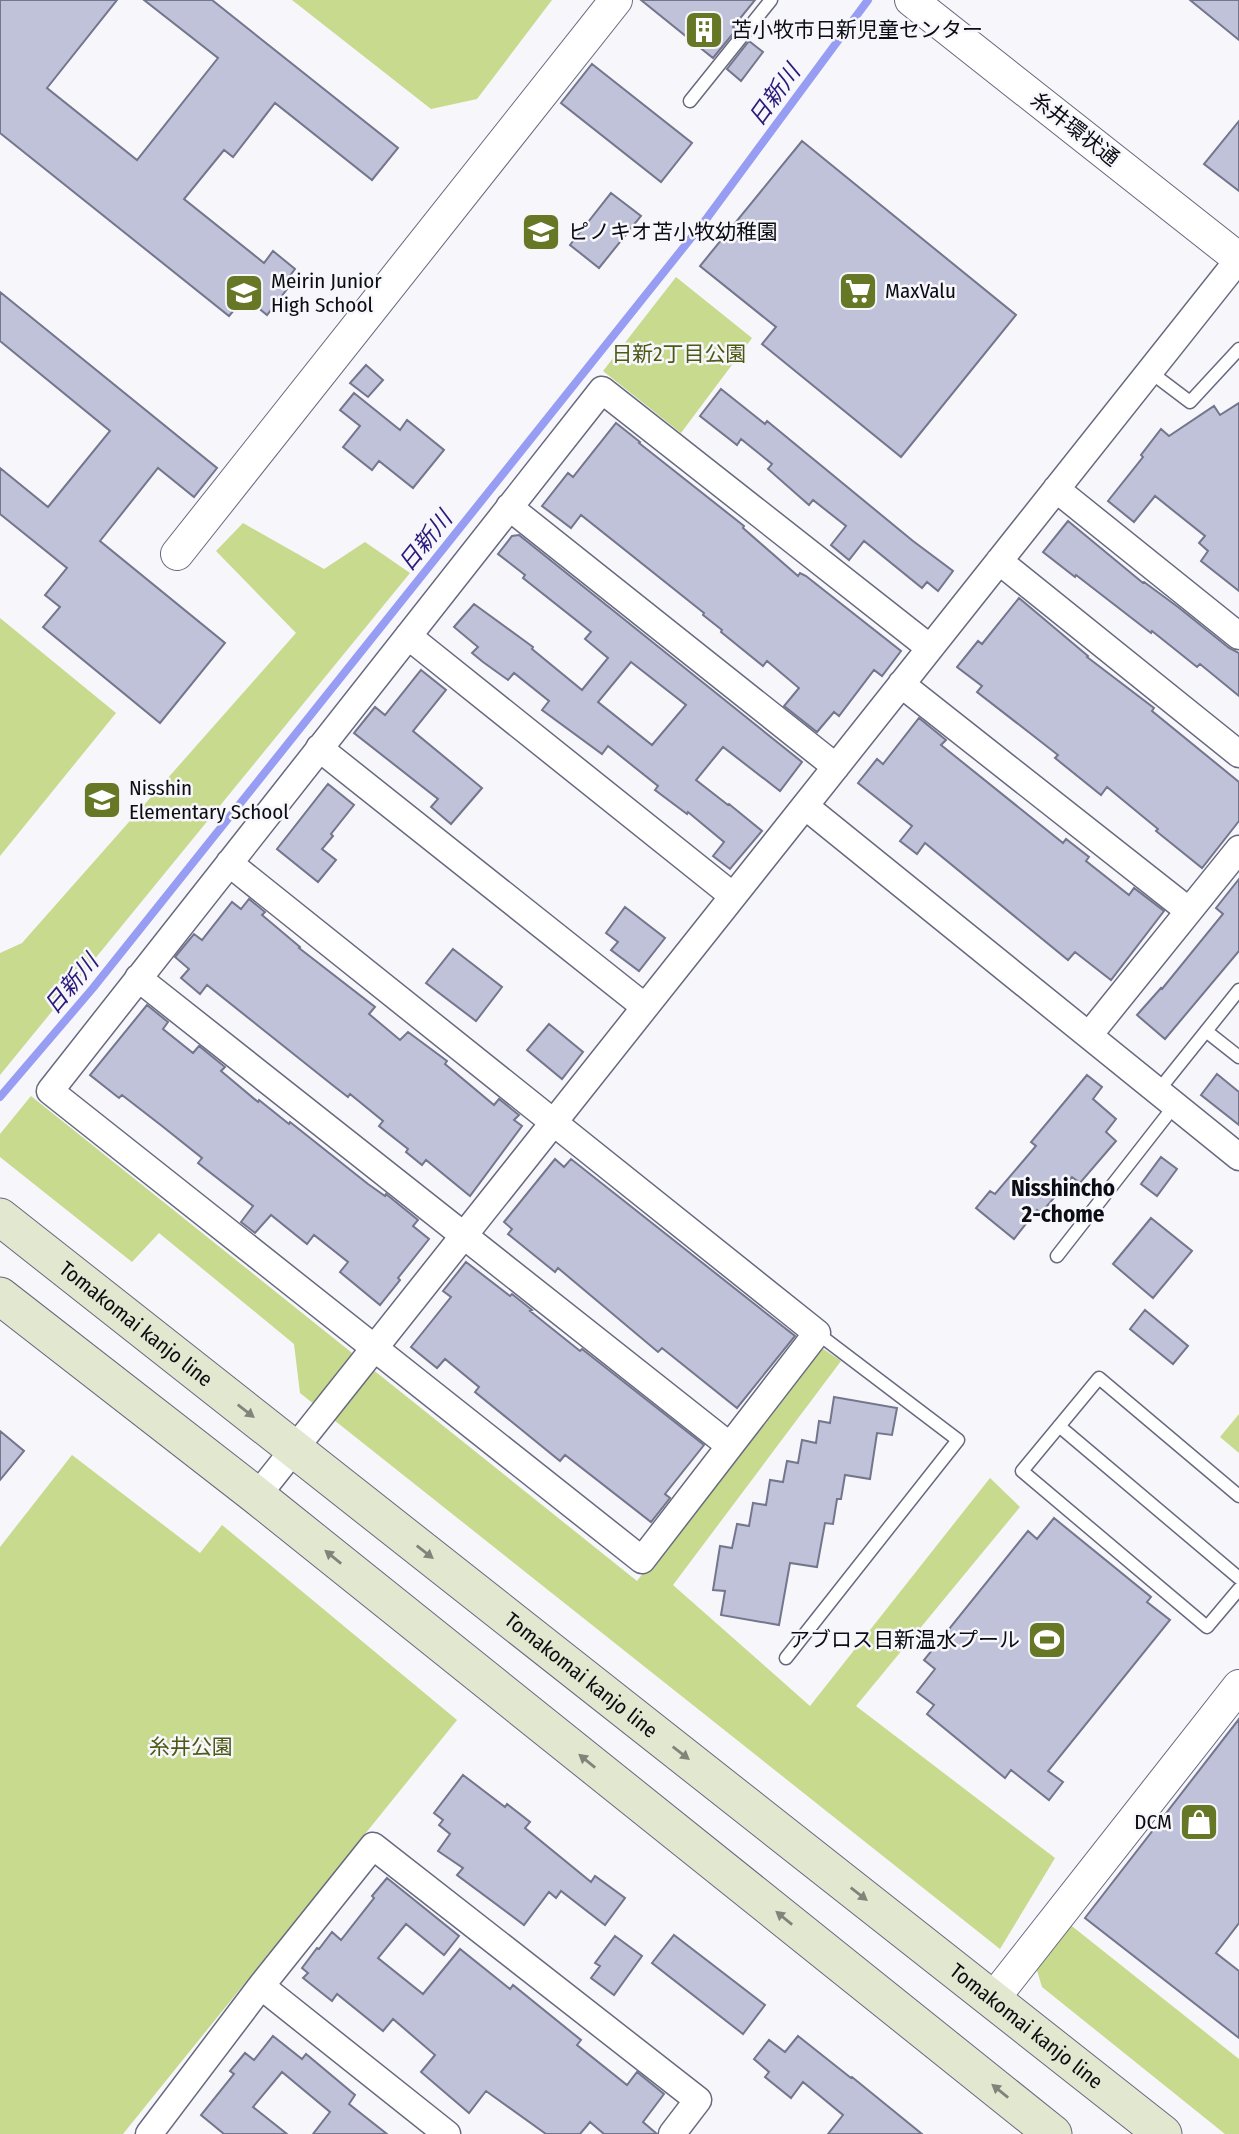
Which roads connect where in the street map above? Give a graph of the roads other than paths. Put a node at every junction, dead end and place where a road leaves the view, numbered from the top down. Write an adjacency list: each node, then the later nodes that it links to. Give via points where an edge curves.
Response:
1 (616, 0): 10 (street)
2 (771, 0): 4 (lane)
3 (914, 1): 5 (street, 糸井環状通)
4 (690, 101)
5 (1239, 259): 7 (street)
6 (1239, 349): 7 (lane, via 1190,402)
7 (1149, 371): 8 (street)
8 (1056, 489): 11 (street); 13 (street)
9 (509, 508): 12 (street); 14 (street, via 602,390); 18 (street)
10 (177, 554)
11 (999, 561): 14 (street); 17 (street)
12 (408, 636): 16 (street); 22 (street)
13 (1239, 636)
14 (930, 648): 15 (street)
15 (901, 684): 18 (street); 23 (street)
16 (320, 748): 21 (street); 26 (street)
17 (1239, 754)
18 (836, 766): 19 (street)
19 (805, 806): 22 (street); 28 (street)
20 (1239, 849): 23 (street)
21 (229, 863): 24 (street); 31 (street)
22 (733, 896): 26 (street)
23 (1189, 911): 28 (street)
24 (138, 978): 34 (street); 38 (street, via 50,1090)
25 (1239, 990): 27 (lane)
26 (645, 1007): 31 (street)
27 (1206, 1031): 29 (lane); 30 (lane)
28 (1089, 1035): 30 (street)
29 (1239, 1057)
30 (1167, 1098): 32 (street); 35 (lane)
31 (554, 1122): 34 (street); 37 (street)
32 (1239, 1157)
33 (0, 1217): 41 (main road, Tomakomai kanjo line, one-way to 41)
34 (464, 1236): 38 (street); 40 (street)
35 (1057, 1256)
36 (0, 1296): 42 (main road)
37 (817, 1333): 40 (street); 46 (lane, via 958,1440)
38 (375, 1348): 40 (street, via 642,1560); 41 (street)
39 (1059, 1426): 43 (lane, via 1099,1378); 44 (lane); 45 (lane, via 1022,1471 1207,1627)
40 (730, 1446)
41 (295, 1450): 42 (street); 49 (main road, Tomakomai kanjo line, one-way to 49)
42 (257, 1496): 53 (main road, one-way to 42)
43 (1239, 1496)
44 (1239, 1578)
45 (1239, 1589)
46 (786, 1658)
47 (1239, 1686): 49 (street)
48 (261, 1986): 50 (street); 51 (street); 52 (street, via 373,1846 698,2100)
49 (993, 1999): 54 (main road, Tomakomai kanjo line)
50 (152, 2133)
51 (447, 2134)
52 (672, 2134)
53 (1053, 2134)
54 (1163, 2134)

